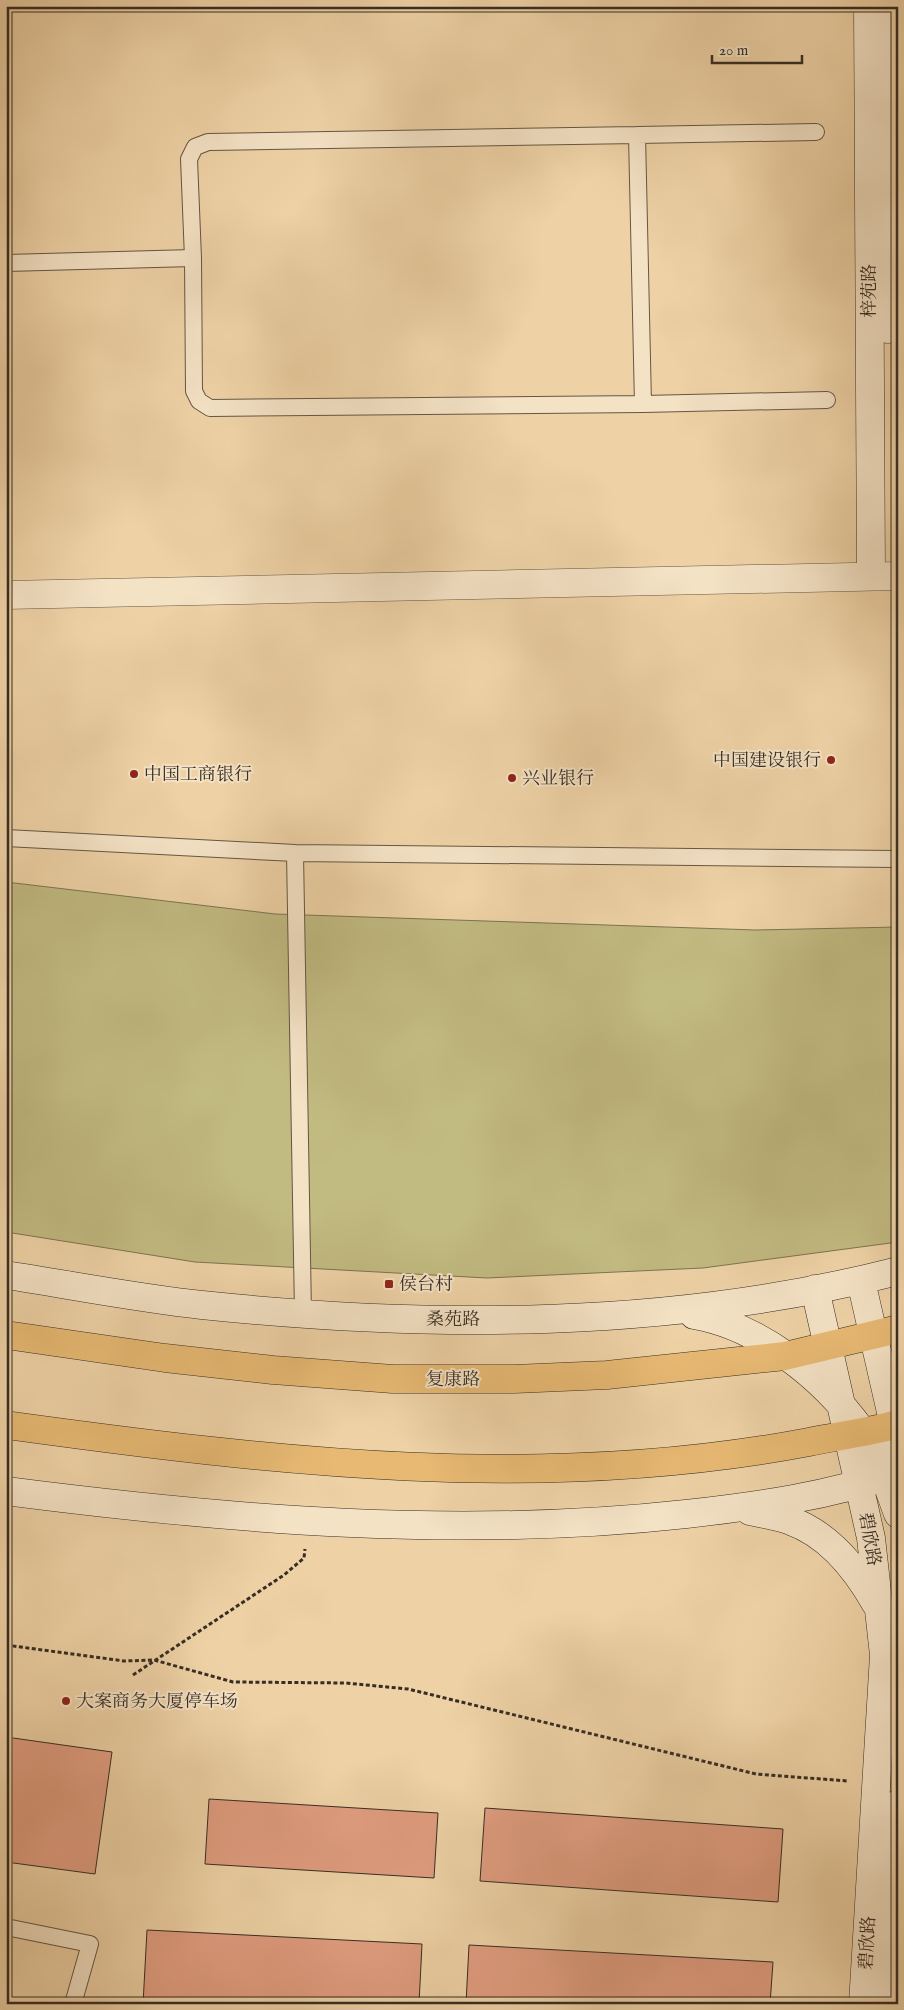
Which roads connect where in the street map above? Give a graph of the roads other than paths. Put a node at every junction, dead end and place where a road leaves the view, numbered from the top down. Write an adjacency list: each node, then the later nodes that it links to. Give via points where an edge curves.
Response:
1 (868, 6): 9 (street, 梓苑路)
2 (892, 6): 9 (street, 梓苑路)
3 (816, 132): 4 (lane)
4 (637, 135): 5 (lane, via 208,142 195,148 189,158); 8 (lane)
5 (193, 258): 6 (lane); 8 (lane, via 194,391 199,401 210,408)
6 (6, 263)
7 (827, 400): 8 (lane)
8 (643, 404)
9 (884, 576): 10 (street)
10 (6, 595)
11 (6, 838): 12 (lane)
12 (295, 853): 13 (lane); 20 (lane)
13 (898, 859)
14 (898, 1272): 16 (street, 桑苑路)
15 (6, 1275): 20 (street, 桑苑路, via 201,1305)
16 (861, 1281): 17 (street); 18 (street, 桑苑路); 21 (street, 碧欣路)
17 (898, 1282)
18 (815, 1289): 19 (street, 桑苑路, via 716,1306); 23 (street, 碧欣路)
19 (668, 1310): 20 (street, 桑苑路, via 522,1319 415,1319); 24 (street, via 730,1323)
20 (303, 1313)
21 (886, 1332): 23 (highway, 复康路); 27 (street, 碧欣路)
22 (6, 1335): 24 (highway, 复康路, via 274,1370 393,1378 514,1379 607,1375)
23 (828, 1346): 24 (highway, 复康路); 25 (street, 碧欣路)
24 (785, 1356): 25 (street)
25 (842, 1406): 28 (street, 碧欣路)
26 (6, 1425): 28 (highway, via 278,1459 388,1467 512,1470 632,1465 735,1454)
27 (896, 1425): 28 (highway); 29 (street, 碧欣路)
28 (855, 1433): 29 (street, 碧欣路)
29 (884, 1472): 31 (street, via 803,1497); 32 (street); 33 (street, 碧欣路, via 871,1538)
30 (6, 1491): 31 (street, via 297,1521 457,1526 637,1519)
31 (736, 1508): 33 (street, via 792,1521 813,1532 851,1565)
32 (898, 1514)
33 (880, 1610): 37 (street, 碧欣路, via 884,1655)
34 (898, 1804): 38 (street, 碧欣路)
35 (6, 1927): 36 (lane, via 90,1944)
36 (73, 2004)
37 (863, 2004)
38 (884, 2004)

